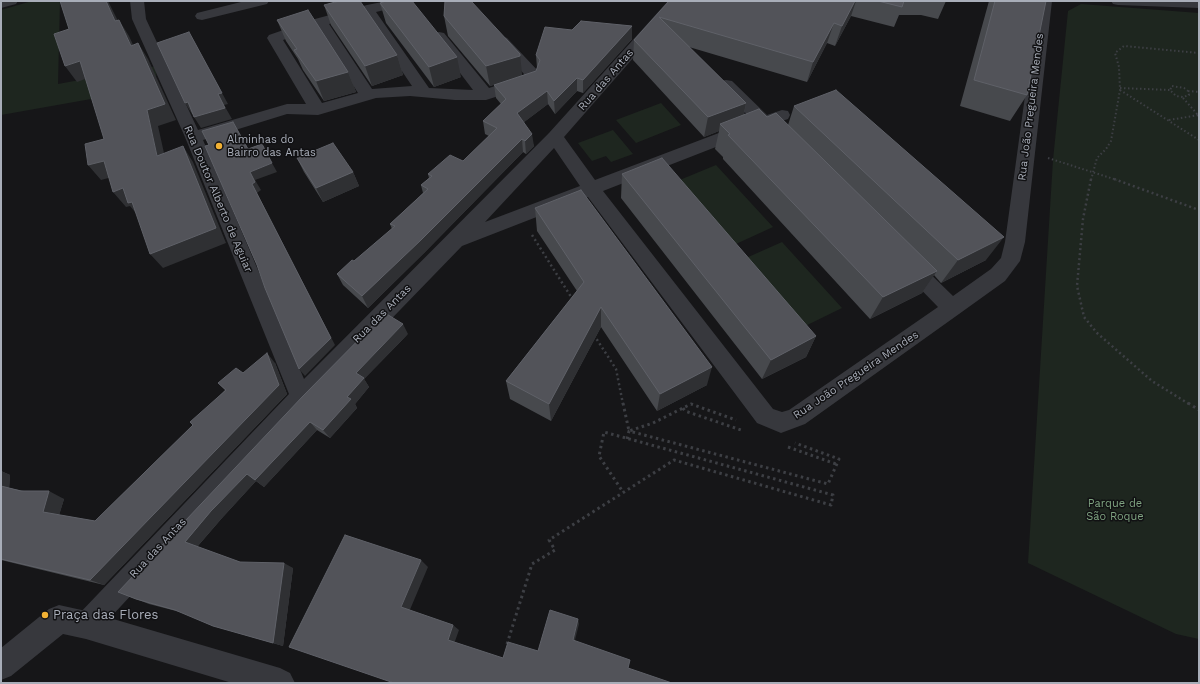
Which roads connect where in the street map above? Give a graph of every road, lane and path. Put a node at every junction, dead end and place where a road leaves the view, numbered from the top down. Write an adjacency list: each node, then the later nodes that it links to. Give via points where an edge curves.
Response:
1 (11, 1): 9 (street)
2 (137, 1): 31 (street, Rua Doutor Alberto de Aguiar, via 139,19)
3 (262, 1): 12 (street)
4 (400, 1): 11 (street)
5 (676, 1): 32 (street, Rua das Antas)
6 (1045, 1): 35 (street, Rua João Pregueira Mendes)
7 (1118, 1): 8 (street)
8 (1162, 2): 10 (street)
9 (1, 4)
10 (1199, 4)
11 (367, 9): 13 (street); 21 (street)
12 (202, 16)
13 (320, 22): 23 (street); 26 (street, via 274,38)
14 (429, 23): 24 (street)
15 (492, 30): 24 (street, via 532,73 530,80)
16 (1199, 53): 18 (path, via 1124,46 1115,53 1119,66)
17 (721, 81): 30 (street)
18 (1120, 89): 19 (path); 29 (path); 36 (path, via 1111,140 1097,158)
19 (1170, 90): 20 (path, via 1170,87 1177,86); 25 (path, via 1176,96)
20 (1188, 91): 22 (path); 25 (path, via 1189,95)
21 (424, 92): 23 (street, via 403,91); 24 (street)
22 (1199, 92)
23 (368, 95): 26 (street)
24 (486, 95)
25 (1183, 97): 28 (path)
26 (318, 110): 31 (street, via 287,109)
27 (782, 115): 30 (street)
28 (1198, 115): 29 (path)
29 (1168, 120): 34 (path)
30 (765, 122): 33 (street); 37 (street)
31 (193, 137): 45 (street, Rua Doutor Alberto de Aguiar)
32 (555, 137): 37 (street, Rua João Pregueira Mendes); 40 (street, Rua das Antas)
33 (784, 140)
34 (1199, 140)
35 (1025, 152): 36 (path); 43 (street, Rua João Pregueira Mendes, via 1015,242 1010,262 998,275)
36 (1093, 171): 38 (path); 47 (path, via 1083,219 1077,286 1084,316 1102,338 1152,381)
37 (592, 188): 40 (street); 43 (street, Rua João Pregueira Mendes, via 765,416 781,423 797,417)
38 (1199, 210)
39 (530, 232): 42 (path)
40 (455, 241): 45 (street, Rua das Antas)
41 (896, 252): 43 (street)
42 (575, 304)
43 (952, 308)
44 (591, 330): 48 (path, via 616,369)
45 (301, 397): 52 (street, Rua das Antas)
46 (683, 408): 48 (path, via 653,424)
47 (1199, 410)
48 (629, 431): 49 (path); 50 (path, via 828,484 838,459)
49 (627, 439): 51 (path, via 604,432 599,456); 51 (path, via 833,495 831,505 674,460)
50 (799, 445)
51 (623, 492): 53 (path, via 548,540 555,550 532,564)
52 (86, 625): 54 (street, via 59,619); 55 (street)
53 (507, 646)
54 (1, 666)
55 (280, 683)

